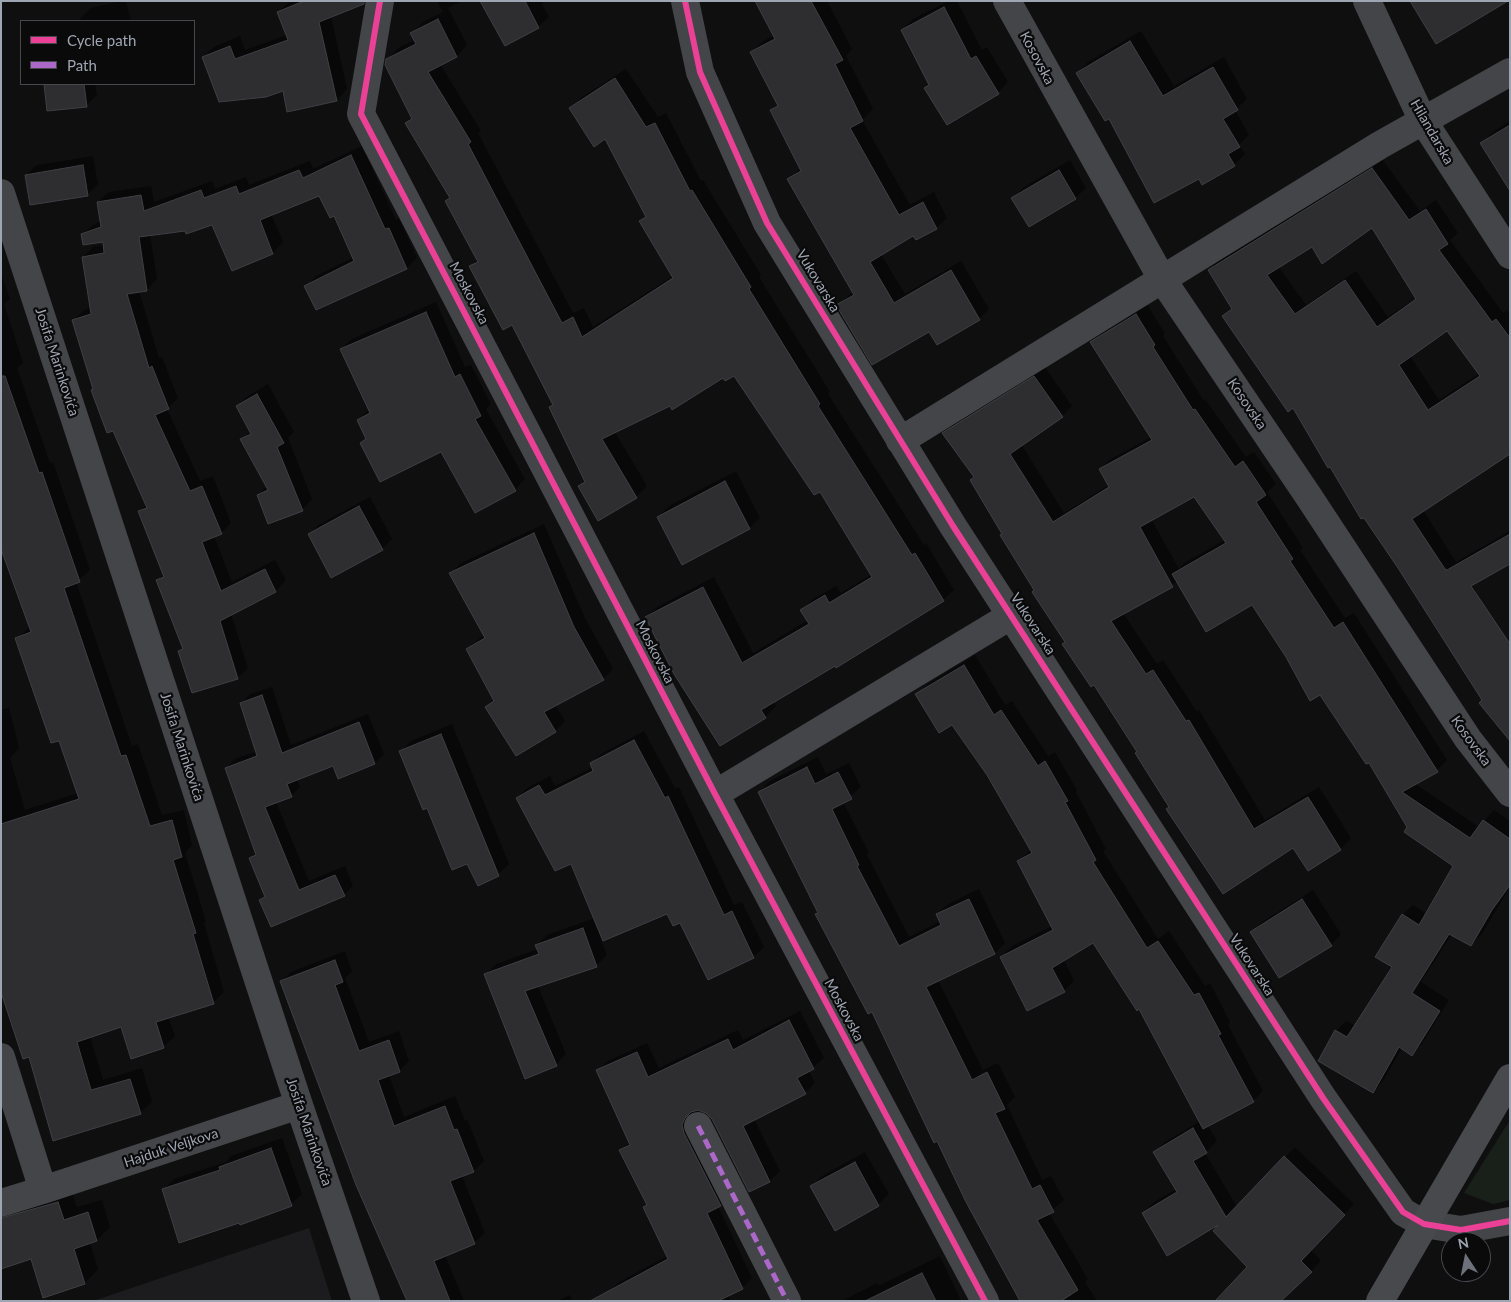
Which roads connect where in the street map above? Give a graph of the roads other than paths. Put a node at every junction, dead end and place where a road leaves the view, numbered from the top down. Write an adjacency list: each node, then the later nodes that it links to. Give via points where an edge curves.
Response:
1 (380, 1): 13 (street, Moskovska, via 361,114)
2 (685, 1): 10 (street, Vukovarska, via 700,72 767,223)
3 (1007, 1): 9 (street, Kosovska)
4 (1367, 1): 6 (street, Hilandarska)
5 (1510, 72): 6 (street)
6 (1422, 120): 8 (street, Hilandarska); 9 (street)
7 (1, 193): 16 (street, Josifa Marinkovića)
8 (1510, 254)
9 (1162, 280): 10 (street); 12 (street, Kosovska, via 1468,738)
10 (900, 441): 11 (street, Vukovarska)
11 (1012, 615): 13 (street); 21 (street, Vukovarska, via 1322,1098 1402,1212)
12 (1510, 793)
13 (715, 794): 24 (street, Moskovska)
14 (1, 1057): 18 (street)
15 (1510, 1078): 21 (main road)
16 (300, 1105): 18 (street, Hajduk Veljkova); 22 (street, Josifa Marinkovića)
17 (698, 1126): 23 (street)
18 (43, 1190): 19 (street, Hajduk Veljkova)
19 (1, 1203)
20 (1510, 1220): 21 (street, Vukovarska, via 1461,1230)
21 (1424, 1224): 25 (main road)
22 (366, 1301)
23 (787, 1301)
24 (985, 1301)
25 (1380, 1301)

